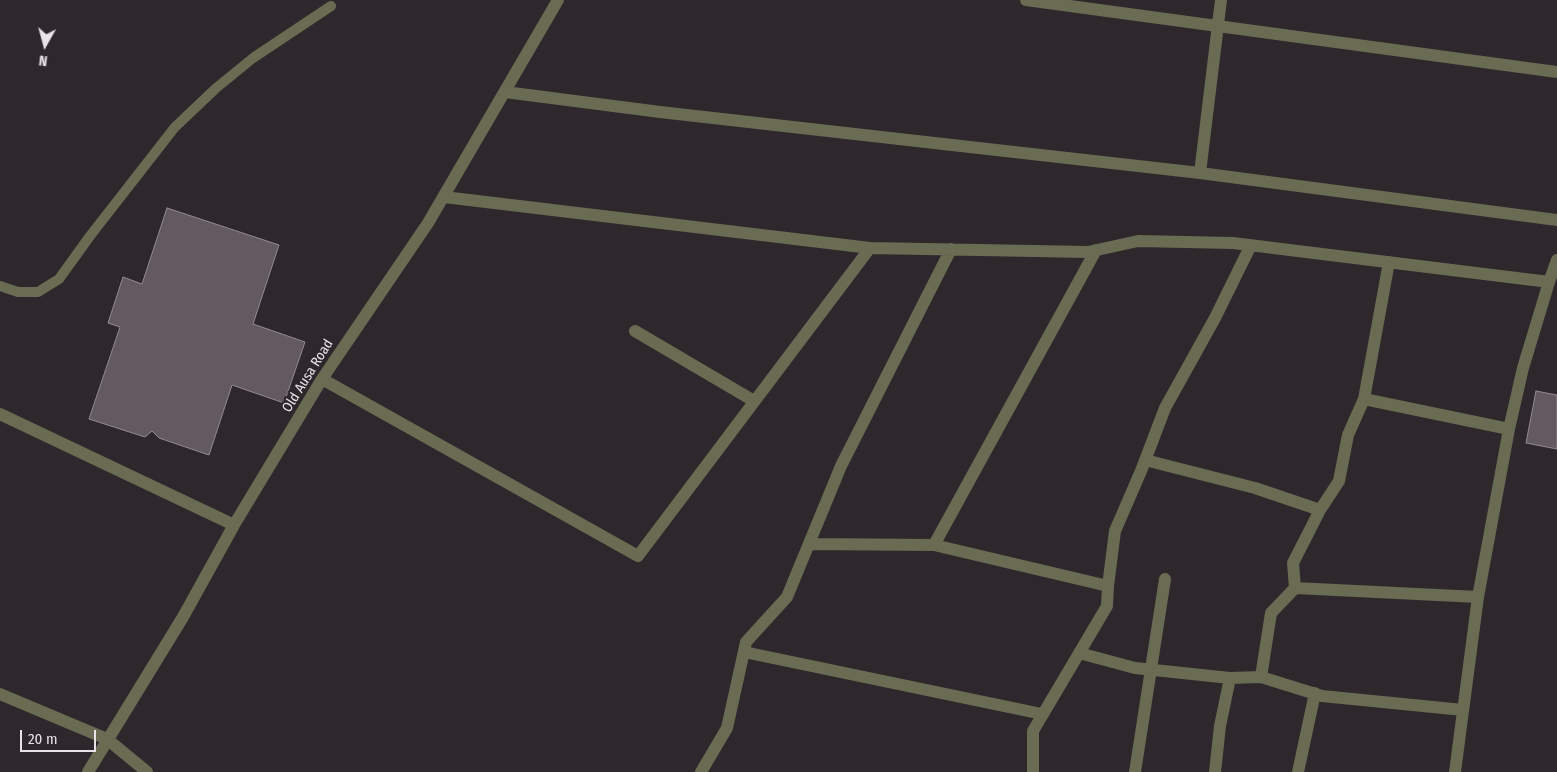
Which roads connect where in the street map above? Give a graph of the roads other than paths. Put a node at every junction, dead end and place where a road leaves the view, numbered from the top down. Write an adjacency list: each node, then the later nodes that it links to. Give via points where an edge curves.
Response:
1 (558, 0): 7 (street, Old Ausa Road)
2 (1026, 0): 5 (street)
3 (1221, 0): 5 (street)
4 (331, 6): 18 (lane, via 253,58 215,88 175,127 59,279 38,292 18,292)
5 (1218, 26): 6 (street); 8 (street)
6 (1557, 72)
7 (505, 92): 8 (street); 9 (street, Old Ausa Road)
8 (1200, 173): 10 (street)
9 (444, 197): 12 (street); 20 (street, Old Ausa Road)
10 (1557, 220)
11 (1251, 245): 14 (street, via 1138,241); 16 (street); 25 (street, via 1166,408)
12 (870, 248): 13 (street); 22 (street)
13 (951, 249): 14 (street); 28 (street, via 842,466)
14 (1096, 250): 29 (street)
15 (1557, 260): 17 (street)
16 (1389, 262): 17 (street); 21 (street)
17 (1549, 282): 24 (street, via 1523,368)
18 (0, 286)
19 (635, 331): 22 (street)
20 (322, 379): 22 (street, via 638,556); 27 (street, Old Ausa Road)
21 (1364, 399): 24 (street); 26 (street, via 1348,436 1339,481)
22 (754, 401)
23 (0, 414): 27 (street)
24 (1509, 429): 33 (street)
25 (1145, 460): 26 (street, via 1255,488); 31 (street, via 1115,531)
26 (1320, 510): 32 (street, via 1293,563)
27 (234, 525): 43 (street, Old Ausa Road, via 183,617)
28 (809, 544): 29 (street); 34 (street, via 788,597 746,642)
29 (934, 545): 31 (street)
30 (1165, 579): 36 (street)
31 (1108, 586): 35 (street, via 1107,606)
32 (1295, 588): 33 (street); 37 (street, via 1271,613)
33 (1478, 597): 41 (street)
34 (744, 652): 42 (street); 46 (street, via 727,728)
35 (1080, 653): 36 (street, via 1135,668); 42 (street)
36 (1151, 669): 38 (street); 48 (street)
37 (1261, 677): 38 (street); 39 (street)
38 (1230, 678): 49 (street)
39 (1315, 693): 41 (street); 50 (street)
40 (0, 694): 43 (street)
41 (1463, 710): 51 (street)
42 (1042, 714): 47 (street, via 1033,731)
43 (107, 739): 44 (street, Old Ausa Road); 45 (street)
44 (88, 772)
45 (147, 772)
46 (702, 772)
47 (1033, 772)
48 (1135, 772)
49 (1215, 772)
50 (1298, 772)
51 (1455, 772)

